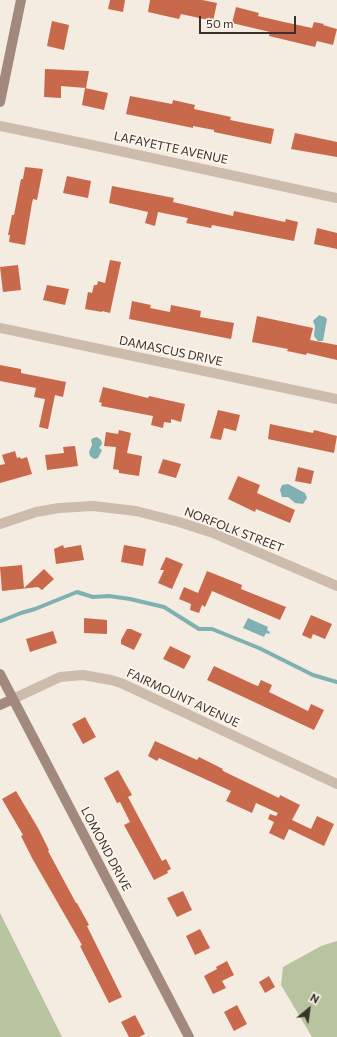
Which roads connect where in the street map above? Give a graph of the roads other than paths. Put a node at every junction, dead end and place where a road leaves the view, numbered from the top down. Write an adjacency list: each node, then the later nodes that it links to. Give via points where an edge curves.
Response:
1 (22, 0): 2 (main road)
2 (0, 102)
3 (0, 126): 4 (street, LAFAYETTE AVENUE)
4 (337, 198)
5 (0, 328): 6 (street, DAMASCUS DRIVE)
6 (337, 400)
7 (0, 524): 8 (street, NORFOLK STREET, via 36,512 59,508 93,506 136,511 213,533)
8 (337, 586)
9 (0, 674): 10 (main road, LOMOND DRIVE)
10 (13, 699): 11 (main road); 12 (street, FAIRMOUNT AVENUE, via 60,677 83,675 112,680); 13 (main road, LOMOND DRIVE)
11 (0, 705)
12 (337, 784)
13 (190, 1037)

